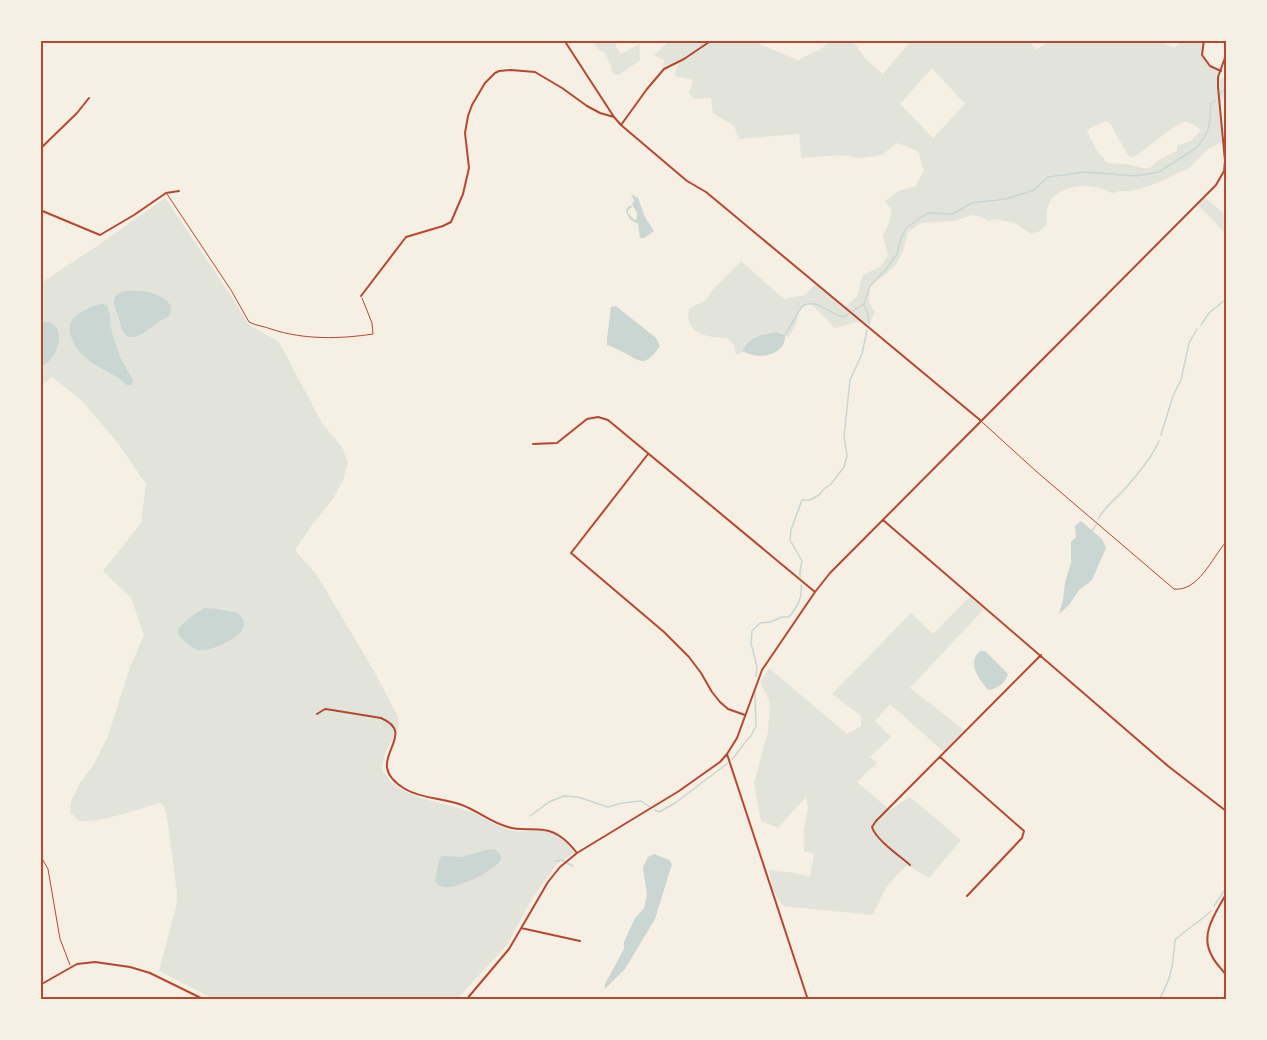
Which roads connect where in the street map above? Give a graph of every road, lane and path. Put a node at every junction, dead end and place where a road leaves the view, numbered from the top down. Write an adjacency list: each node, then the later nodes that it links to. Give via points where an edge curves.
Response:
1 (564, 40): 7 (street)
2 (712, 40): 8 (street, via 664,69)
3 (1204, 40): 5 (street, via 1202,55 1210,66)
4 (1227, 55): 5 (street)
5 (1221, 71): 14 (street, via 1218,87 1225,161 1219,181)
6 (89, 98): 9 (street)
7 (614, 117): 8 (street); 13 (street, via 587,106 535,72 495,73 485,83 468,116 465,133 469,168 462,200 451,222 406,237)
8 (621, 125): 14 (street)
9 (40, 149)
10 (179, 190): 11 (street)
11 (166, 193): 12 (street, via 100,235); 13 (lane, via 249,322 285,334 316,337 374,334)
12 (40, 210)
13 (360, 296)
14 (980, 421): 17 (street); 18 (lane, via 1174,589 1194,584)
15 (533, 444): 16 (street, via 557,443 587,419 598,417 608,420)
16 (648, 454): 19 (street); 22 (street, via 572,553 689,657 720,702)
17 (883, 520): 19 (street); 20 (street)
18 (1227, 542)
19 (815, 592): 22 (street, via 762,670)
20 (1041, 655): 24 (street); 25 (street, via 1168,766)
21 (316, 714): 26 (street, via 325,709 392,723 396,732 386,768 402,787 461,805 507,827 554,833)
22 (745, 715): 23 (street)
23 (728, 754): 26 (street, via 679,791); 38 (street)
24 (940, 757): 28 (street, via 873,827); 30 (street, via 1024,831 1022,838)
25 (1227, 811)
26 (578, 854): 31 (street, via 561,865)
27 (40, 855): 33 (lane, via 48,869 60,939)
28 (910, 865)
29 (1227, 894): 34 (street, via 1211,920 1206,938 1212,957)
30 (967, 896)
31 (521, 928): 32 (street); 37 (street)
32 (580, 941)
33 (70, 967): 35 (street); 36 (street, via 95,962 130,967 157,975)
34 (1227, 975)
35 (40, 985)
36 (205, 999)
37 (466, 999)
38 (808, 999)

